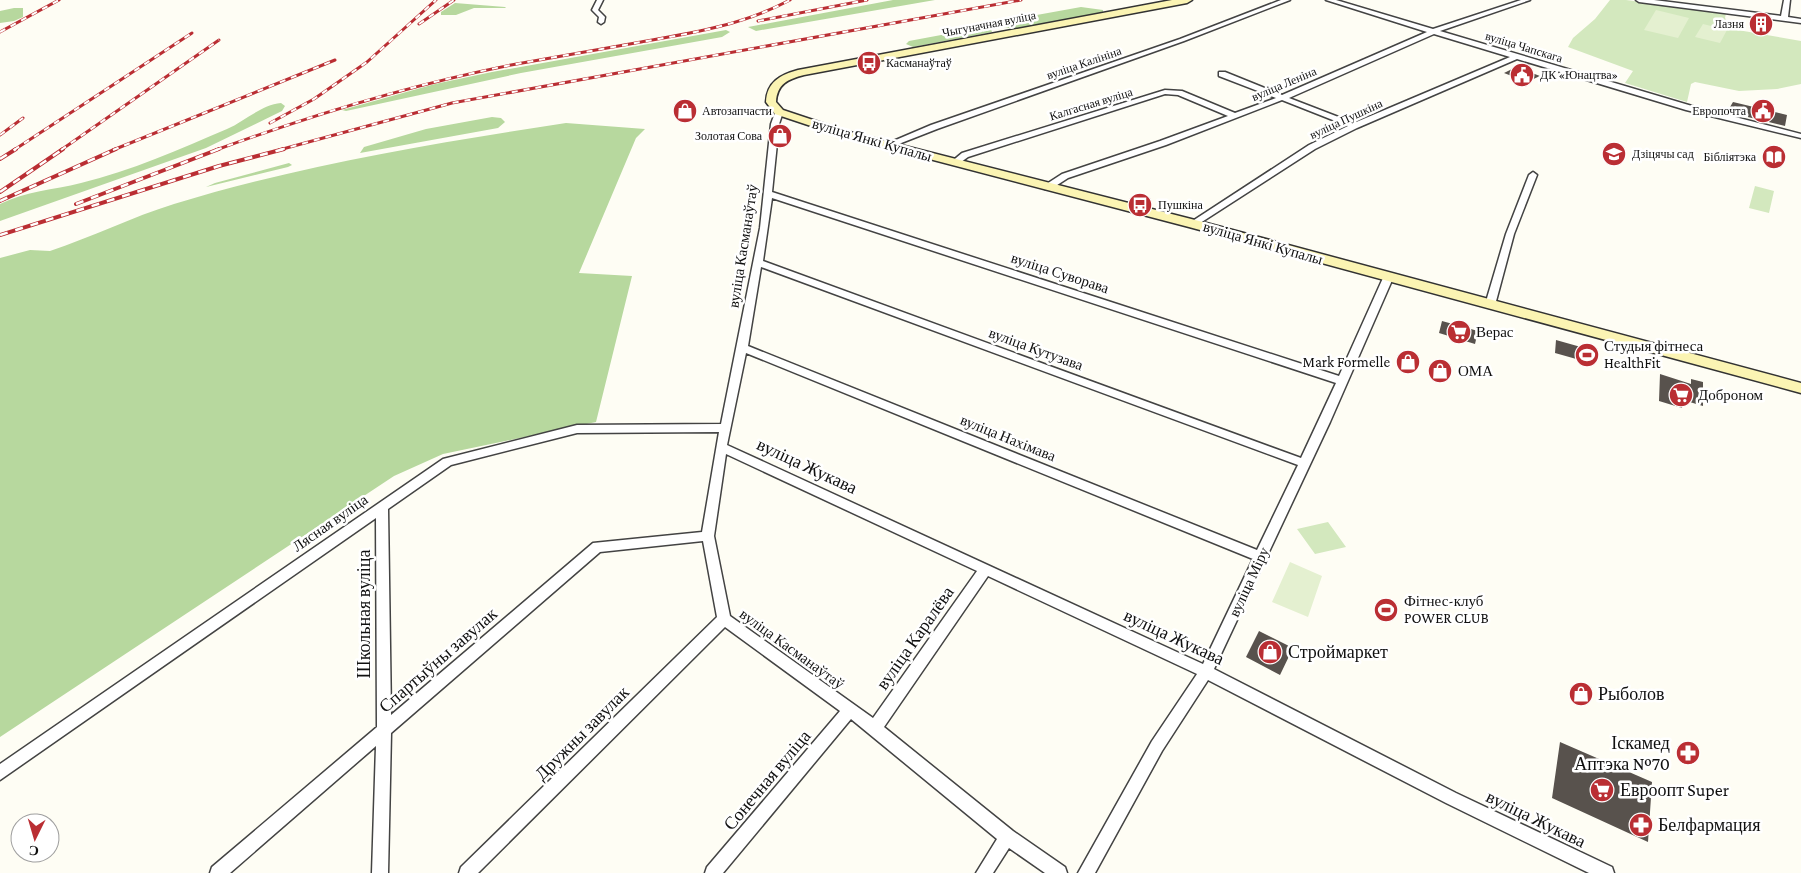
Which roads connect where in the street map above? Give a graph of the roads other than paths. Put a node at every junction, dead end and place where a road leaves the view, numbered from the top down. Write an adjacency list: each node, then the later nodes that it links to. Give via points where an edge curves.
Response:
1 (600, 0): 12 (street, via 595,10 602,17)
2 (1187, 0): 15 (street, Чыгуначная вуліца)
3 (1287, 0): 22 (street, вуліца Калініна)
4 (1329, 0): 13 (street, вуліца Чапскага)
5 (1527, 0): 13 (street, вуліца Леніна)
6 (1639, 0): 9 (street)
7 (1704, 0): 9 (street)
8 (1787, 0): 10 (street)
9 (1701, 8): 10 (street)
10 (1784, 19): 11 (street)
11 (1801, 21)
12 (601, 22)
13 (1434, 31): 14 (street, вуліца Чапскага); 17 (street, вуліца Леніна)
14 (1518, 56): 20 (street, вуліца Пушкіна); 21 (street, вуліца Чапскага, via 1688,108)
15 (796, 74): 18 (street, via 781,80 772,89 771,102)
16 (1222, 74): 17 (street)
17 (1282, 98): 19 (street, вуліца Леніна); 20 (street)
18 (779, 112): 22 (street, вуліца Янкі Купалы); 26 (street, вуліца Касманаўтаў)
19 (1235, 116): 23 (street, Калгасная вуліца, via 1179,93 1165,92 965,155); 25 (street, вуліца Леніна, via 1065,176)
20 (1354, 126): 27 (street, вуліца Пушкіна, via 1312,147)
21 (1801, 136)
22 (888, 145): 23 (street, вуліца Янкі Купалы)
23 (954, 163): 25 (street, вуліца Янкі Купалы)
24 (1533, 175): 30 (street, via 1510,234)
25 (1048, 187): 27 (street, вуліца Янкі Купалы)
26 (769, 194): 28 (street, вуліца Касманаўтаў); 32 (street, вуліца Суворава)
27 (1194, 224): 29 (street, вуліца Янкі Купалы)
28 (758, 263): 31 (street, вуліца Касманаўтаў); 36 (street, вуліца Кутузава)
29 (1388, 278): 30 (street, вуліца Янкі Купалы); 32 (street, вуліца Міру)
30 (1490, 305): 33 (street, вуліца Янкі Купалы)
31 (743, 348): 34 (street, вуліца Касманаўтаў); 39 (street, вуліца Нахімава)
32 (1342, 381): 36 (street, вуліца Міру)
33 (1801, 388)
34 (725, 428): 35 (street, вуліца Касманаўтаў); 37 (street, Лясная вуліца, via 577,429 447,462)
35 (720, 447): 38 (street, вуліца Касманаўтаў); 40 (street, вуліца Жукава)
36 (1304, 462): 39 (street, вуліца Міру)
37 (382, 506): 45 (street, Школьная вуліца); 46 (street, Лясная вуліца)
38 (708, 536): 41 (street, вуліца Касманаўтаў); 45 (street, Спартыўны завулак, via 597,547)
39 (1261, 557): 42 (street, вуліца Міру)
40 (985, 570): 42 (street, вуліца Жукава); 44 (street, вуліца Каралёва)
41 (724, 619): 43 (street, вуліца Касманаўтаў); 50 (street, Дружны завулак)
42 (1206, 672): 54 (street, вуліца Міру, via 1157,746); 55 (street, вуліца Жукава, via 1442,794)
43 (849, 710): 44 (street, вуліца Касманаўтаў); 51 (street, Сонечная вуліца)
44 (875, 728): 47 (street, вуліца Касманаўтаў)
45 (384, 731): 48 (street, Спартыўны завулак); 49 (street, Школьная вуліца)
46 (0, 772)
47 (1007, 837): 52 (street); 53 (street, вуліца Касманаўтаў)
48 (218, 873)
49 (380, 873)
50 (467, 873)
51 (713, 873)
52 (984, 873)
53 (1059, 873)
54 (1086, 873)
55 (1606, 873)

